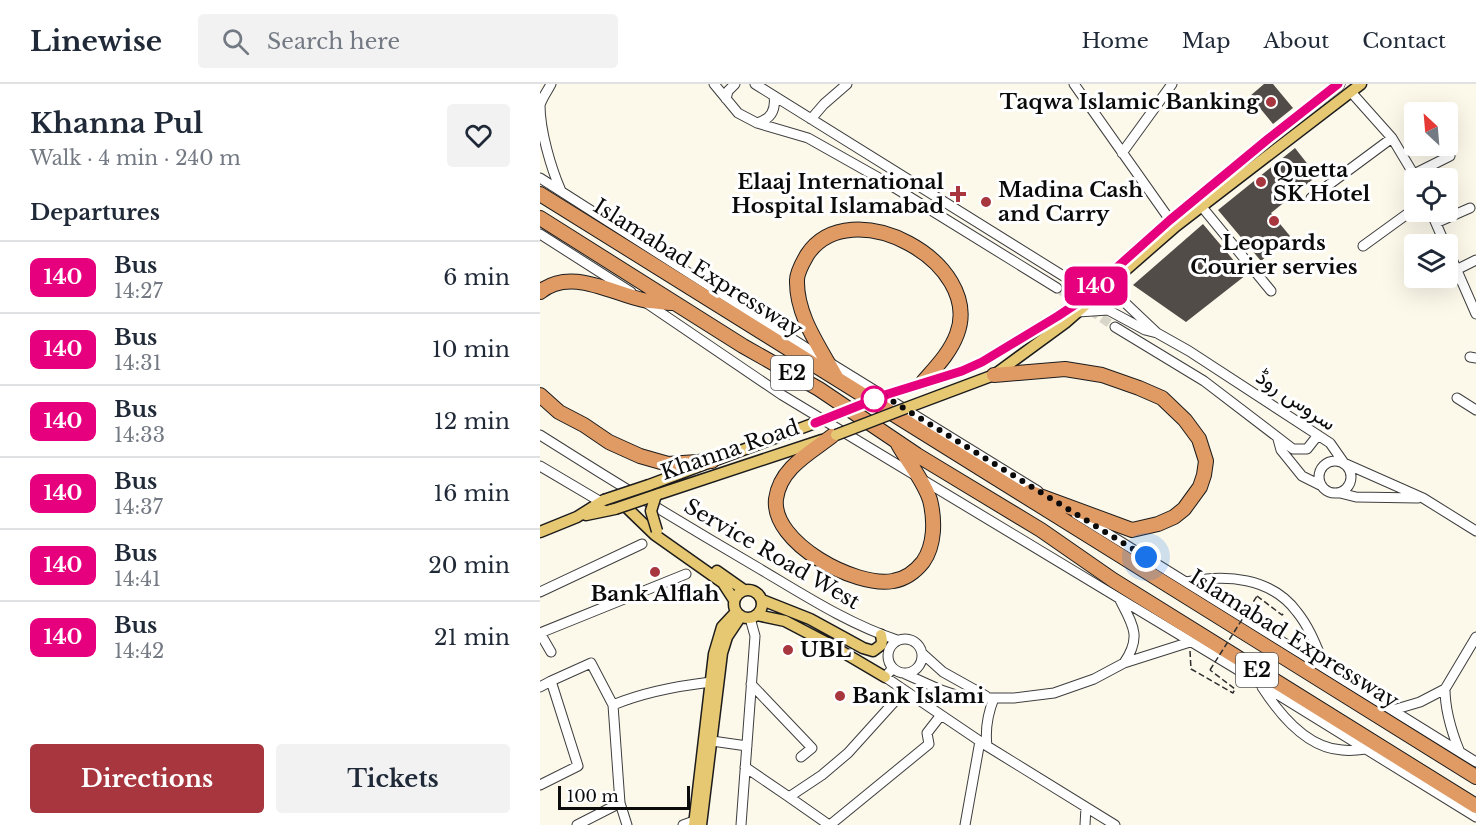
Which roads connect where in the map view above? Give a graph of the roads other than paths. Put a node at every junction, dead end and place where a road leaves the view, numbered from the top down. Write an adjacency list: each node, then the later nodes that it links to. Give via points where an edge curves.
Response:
1 (551, 84): 13 (street)
2 (714, 84): 12 (street)
3 (735, 84): 12 (street)
4 (755, 84): 11 (street)
5 (847, 84): 14 (street)
6 (1074, 84): 17 (street)
7 (1172, 84): 17 (street)
8 (1338, 84): 29 (main road, Khanna Road)
9 (1360, 84): 10 (main road, Khanna Road)
10 (1350, 92): 16 (street); 25 (main road, Khanna Road)
11 (774, 96): 14 (street); 15 (street, via 774,110)
12 (726, 99): 15 (street, via 738,113)
13 (540, 105): 22 (street, via 547,158)
14 (811, 119): 41 (street)
15 (757, 123): 38 (street, via 808,138)
16 (1392, 138): 19 (street); 24 (street)
17 (1122, 153): 29 (street)
18 (1450, 156): 20 (street)
19 (1410, 168)
20 (1429, 168)
21 (540, 178): 22 (street)
22 (561, 191): 48 (street)
23 (540, 194): 50 (highway, Islamabad Expressway / E2)
24 (1311, 198)
25 (1202, 207): 37 (main road, Khanna Road); 39 (street)
26 (1470, 208): 30 (street)
27 (1404, 215): 33 (street)
28 (540, 218): 43 (highway, Islamabad Expressway / E2)
29 (1170, 220): 41 (main road, Khanna Road)
30 (1436, 223): 32 (street)
31 (540, 234): 42 (street)
32 (1441, 234)
33 (1363, 246)
34 (1476, 260): 35 (street)
35 (1458, 269)
36 (1458, 274): 45 (street)
37 (1116, 278): 44 (main road, Khanna Road); 47 (street, سروس روڈ, via 1120,297)
38 (1057, 288)
39 (1271, 291)
40 (540, 292): 42 (highway, via 567,281)
41 (1089, 292): 51 (main road, Khanna Road, via 999,354 962,371)
42 (644, 300): 43 (highway); 63 (street, via 782,395)
43 (676, 304): 59 (highway, Islamabad Expressway / E2, via 819,389)
44 (1078, 312): 47 (street, via 1108,310); 49 (main road, Khanna Road)
45 (1476, 313)
46 (1115, 327): 58 (street, via 1204,381)
47 (1156, 333): 57 (street, سروس روڈ)
48 (827, 361): 50 (highway); 51 (highway, via 799,304 796,277 812,247 836,232 871,229 924,252 941,267 958,294 958,332 943,360); 70 (street)
49 (994, 375): 56 (main road, Khanna Road, bridge); 70 (highway, via 1065,369 1102,375 1162,398 1199,439 1206,461 1200,487 1179,513 1158,524 1132,530)
50 (837, 379): 64 (highway, Islamabad Expressway / E2)
51 (923, 382): 60 (main road, Khanna Road, bridge)
52 (540, 395): 60 (highway, via 559,412 640,456 668,464)
53 (1457, 398): 54 (street)
54 (1476, 411)
55 (540, 435): 84 (street, Service Road West, via 676,520 851,622)
56 (834, 435): 63 (highway, via 795,464 783,479 776,500 782,523 794,542 832,566 880,582 910,576 919,567 927,556 933,533 930,500); 67 (main road, Khanna Road)
57 (1318, 435): 58 (street, via 1301,451); 61 (street, سروس روڈ, via 1330,443)
58 (1278, 439): 65 (street, via 1281,450 1302,477)
59 (895, 440): 63 (highway); 118 (highway, Islamabad Expressway / E2)
60 (712, 461): 69 (main road, Khanna Road, bridge)
61 (1344, 464): 65 (street, via 1324,465 1318,478); 66 (street, via 1352,476); 68 (street, سروس روڈ)
62 (540, 466): 69 (street)
63 (917, 477): 80 (street)
64 (999, 480): 70 (highway); 114 (highway, Islamabad Expressway / E2)
65 (1320, 485): 66 (street, via 1332,494)
66 (1340, 493): 68 (street, via 1356,497)
67 (657, 495): 71 (main road, Khanna Road, bridge); 78 (main road, bridge, via 651,510 657,531)
68 (1423, 498): 73 (street, سروس روڈ)
69 (603, 501): 72 (main road, Khanna Road)
70 (1055, 502): 77 (street)
71 (620, 507): 72 (main road, Khanna Road); 81 (main road, via 723,583)
72 (577, 517): 74 (main road, Khanna Road)
73 (1476, 531)
74 (540, 532)
75 (642, 544): 79 (street)
76 (686, 574): 88 (street, via 540,633)
77 (1186, 582): 92 (street); 92 (street, via 1239,578 1267,587 1298,612)
78 (744, 590): 81 (main road); 82 (main road, via 757,592)
79 (540, 592)
80 (1120, 599): 87 (street); 90 (street, via 1135,631 1131,653)
81 (734, 600): 83 (main road)
82 (762, 600): 83 (main road, via 762,608); 84 (main road, via 873,651 882,640)
83 (746, 615): 94 (main road, via 785,621); 96 (main road, via 723,627); 97 (street, via 755,636); 107 (main road, via 727,637 722,653)
84 (881, 634): 86 (street, Service Road West)
85 (1476, 637): 100 (street)
86 (897, 640): 89 (street, via 914,640); 91 (street, via 888,653)
87 (1190, 642): 90 (street); 98 (street)
88 (551, 652)
89 (923, 654): 93 (street, via 917,668); 102 (street, via 943,672)
90 (1124, 663): 102 (street, via 1054,693)
91 (893, 668): 93 (street); 94 (street)
92 (1325, 668): 104 (street)
93 (903, 673): 102 (street, via 965,698)
94 (885, 678): 101 (street)
95 (552, 681): 99 (street); 103 (street, via 591,663); 115 (street, via 578,766)
96 (711, 682): 103 (street, via 679,686); 121 (main road)
97 (751, 684): 108 (street); 111 (street, via 812,748)
98 (1260, 684): 109 (street); 109 (street, via 1274,706 1314,741 1340,750)
99 (540, 687)
100 (1445, 689): 104 (street); 110 (street, via 1448,720)
101 (904, 691): 105 (street); 116 (street, via 848,753)
102 (991, 701): 106 (street)
103 (613, 705): 117 (street)
104 (1393, 710): 110 (street)
105 (941, 715): 106 (street); 126 (street, via 927,733 929,744)
106 (984, 740): 119 (street); 127 (street)
107 (712, 741): 108 (street); 121 (main road)
108 (747, 746): 113 (street)
109 (1366, 749): 120 (street)
110 (1460, 751): 112 (street)
111 (801, 757)
112 (1476, 762)
113 (745, 767): 116 (street); 125 (street)
114 (1476, 777)
115 (540, 785)
116 (789, 797): 126 (street)
117 (620, 803): 122 (street); 123 (street)
118 (1476, 806)
119 (1086, 807): 128 (street); 129 (street)
120 (1476, 817)
121 (696, 824): 124 (street)
122 (578, 825)
123 (627, 825)
124 (682, 825)
125 (741, 825)
126 (829, 825)
127 (965, 825)
128 (1085, 825)
129 (1115, 825)

